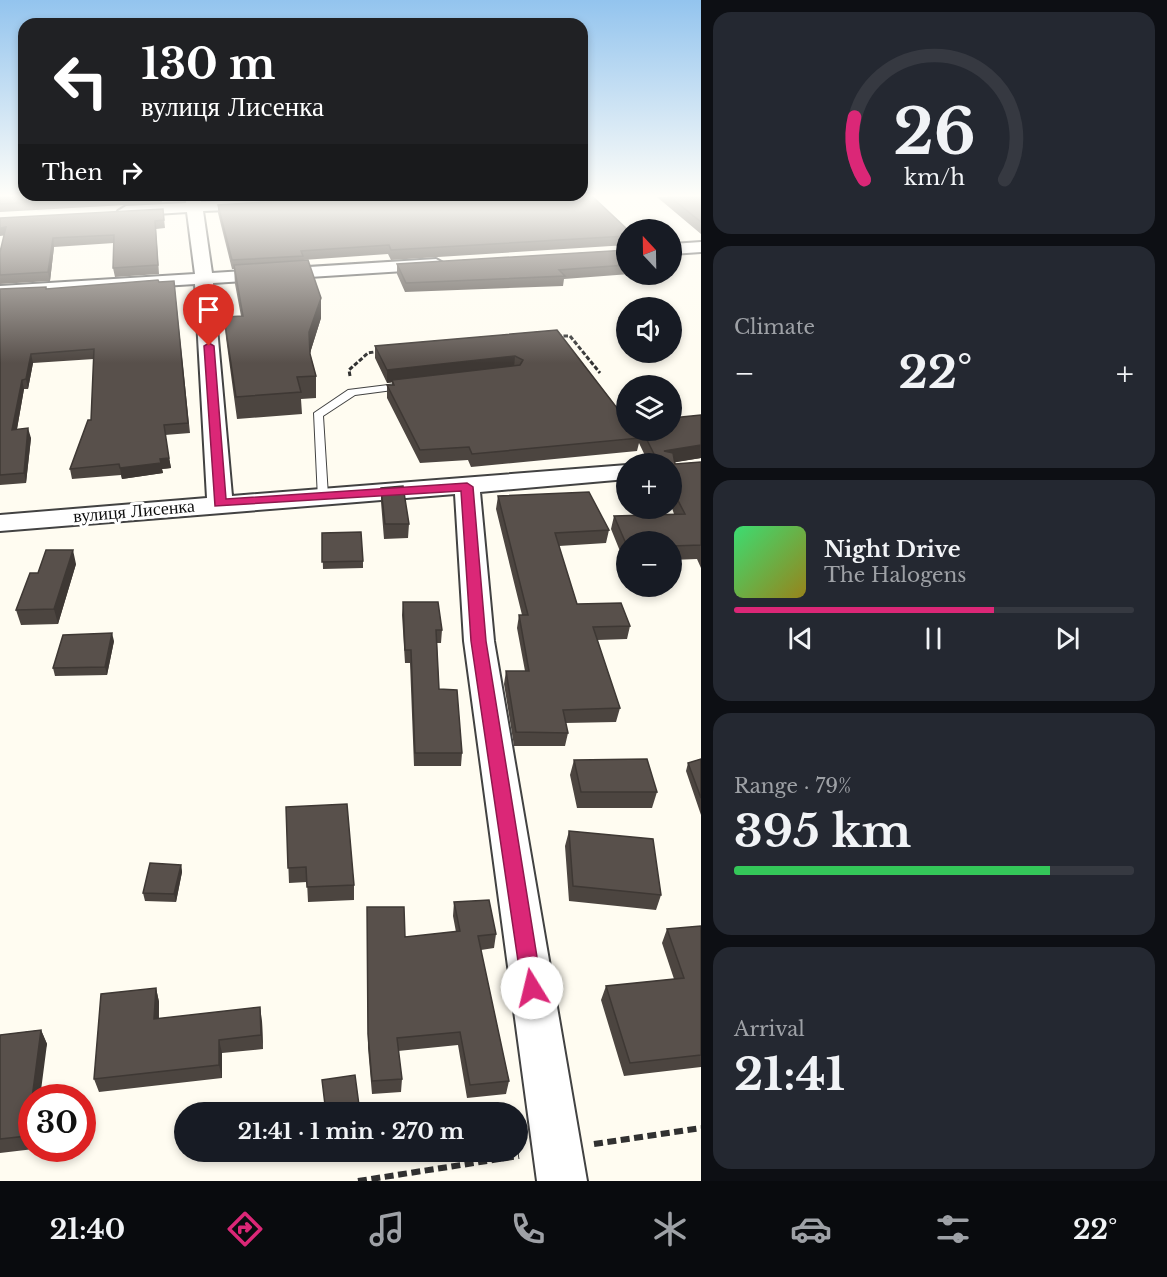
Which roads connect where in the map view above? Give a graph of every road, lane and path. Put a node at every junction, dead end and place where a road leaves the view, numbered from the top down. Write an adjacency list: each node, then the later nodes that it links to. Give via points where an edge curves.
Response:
1 (201, 252): 3 (street)
2 (451, 263): 3 (street)
3 (204, 279): 4 (street); 13 (street)
4 (0, 291)
5 (548, 336): 7 (path, via 570,336)
6 (380, 351): 9 (path, via 368,353 349,370)
7 (600, 373)
8 (421, 384): 9 (lane)
9 (352, 392): 12 (lane, via 318,415)
10 (616, 473): 11 (street, вулиця Лисенка)
11 (467, 487): 12 (street, вулиця Лисенка); 15 (street, via 479,641)
12 (322, 496): 13 (street, вулиця Лисенка)
13 (220, 503): 14 (street, вулиця Лисенка)
14 (0, 523)
15 (562, 1181)

